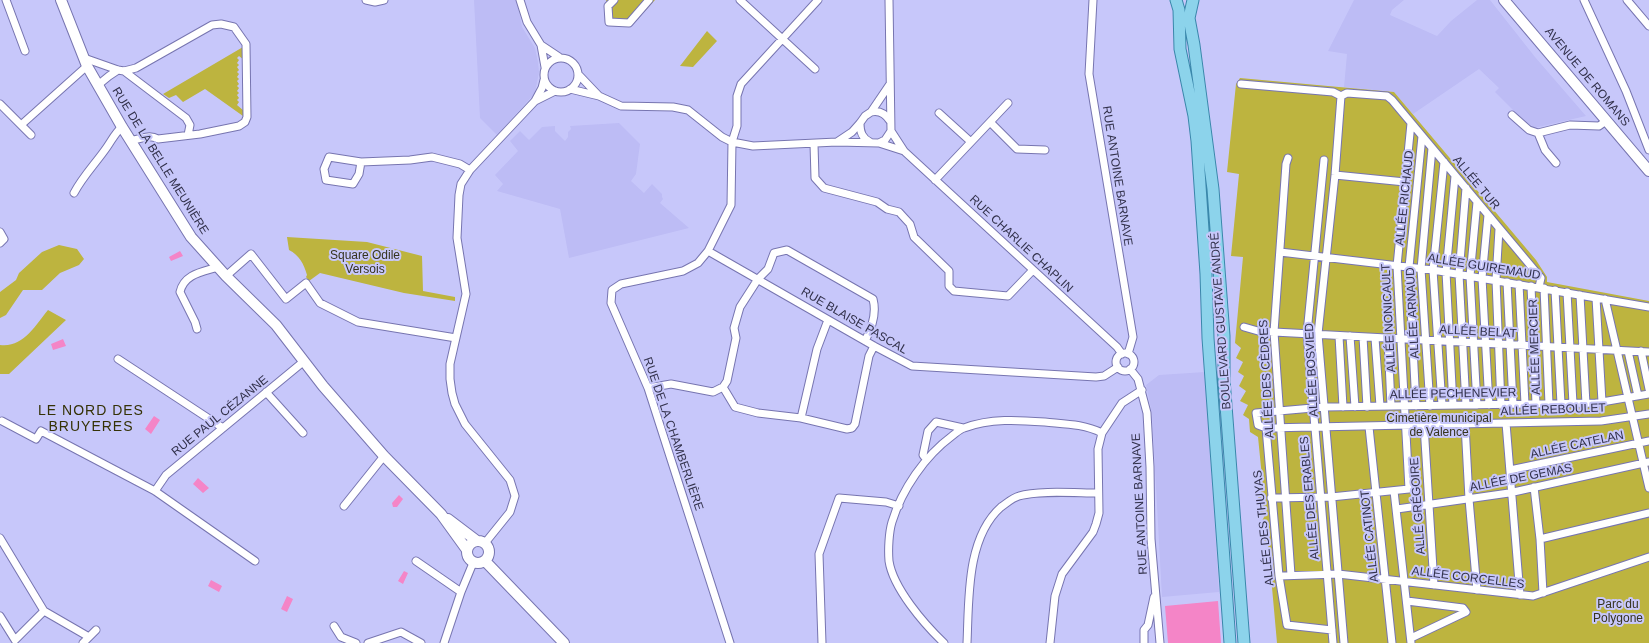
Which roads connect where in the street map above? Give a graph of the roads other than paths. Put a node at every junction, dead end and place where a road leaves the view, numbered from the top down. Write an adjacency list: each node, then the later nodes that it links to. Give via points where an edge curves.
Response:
1 (6, 0): 20 (street)
2 (61, 0): 22 (street, RUE DE LA BELLE MEUNIÈRE)
3 (366, 0): 4 (street)
4 (384, 0)
5 (520, 0): 19 (street, via 527,22)
6 (614, 0): 7 (street, via 608,6 609,22 629,23)
7 (649, 0)
8 (740, 0): 18 (street)
9 (818, 0): 18 (street, RUE DE LA CHAMBERLIÈRE)
10 (889, 0): 28 (street)
11 (1093, 0): 144 (street, RUE ANTOINE BARNAVE, via 1089,74 1133,338)
12 (1176, 0): 265 (main road, BOULEVARD GUSTAVE ANDRÉ, via 1180,49 1197,141)
13 (1193, 0): 266 (main road, BOULEVARD GUSTAVE ANDRÉ, via 1189,18 1213,189)
14 (1504, 0): 42 (street, AVENUE DE ROMANS)
15 (1584, 0): 62 (street, via 1626,91)
16 (1627, 0): 17 (street)
17 (1649, 26)
18 (782, 39): 24 (street); 54 (street, RUE DE LA CHAMBERLIÈRE, via 741,84 737,96 738,126)
19 (541, 45): 21 (street); 23 (street)
20 (25, 50)
21 (559, 57): 23 (street); 26 (street, via 573,61)
22 (86, 62): 25 (street); 30 (street, RUE DE LA BELLE MEUNIÈRE); 46 (street)
23 (545, 67): 27 (street)
24 (815, 69)
25 (121, 70): 30 (street, via 113,72); 51 (street, via 186,118 190,125); 51 (street, via 136,68 212,25 234,27 246,44 248,117 239,126)
26 (578, 74): 31 (street, via 575,85); 33 (street)
27 (544, 80): 32 (street, via 550,89); 35 (street)
28 (890, 84): 38 (street); 41 (street)
29 (1241, 84): 34 (street, via 1333,92)
30 (98, 85): 47 (street, RUE DE LA BELLE MEUNIÈRE)
31 (570, 89): 32 (street, via 563,92); 33 (street)
32 (555, 91): 35 (street)
33 (599, 96): 54 (street, via 621,106 673,107 688,110)
34 (1341, 96): 45 (street, ALLÉE TUR, via 1347,93 1387,96); 71 (street, ALLÉE BOSVIED)
35 (535, 101): 70 (street)
36 (1008, 103): 43 (street)
37 (0, 104): 46 (street)
38 (871, 112): 41 (street, via 880,112); 44 (street)
39 (939, 113): 57 (street)
40 (1512, 115): 49 (street, via 1529,130)
41 (890, 120): 48 (street)
42 (1606, 120): 49 (street, via 1599,126 1570,125); 69 (street, AVENUE DE ROMANS)
43 (990, 122): 57 (street); 61 (street, via 1017,149)
44 (860, 123): 55 (street); 56 (street, via 863,137)
45 (1411, 123): 52 (street, ALLÉE TUR); 74 (street, ALLÉE NONICAULT)
46 (21, 125): 50 (street)
47 (122, 127): 53 (street, RUE DE LA BELLE MEUNIÈRE); 76 (street)
48 (891, 131): 58 (street, via 889,136); 63 (street, RUE CHARLIE CHAPLIN)
49 (1538, 133): 68 (street, via 1545,150)
50 (31, 134)
51 (188, 135): 53 (street, via 158,139 147,136)
52 (1422, 136): 60 (street, ALLÉE TUR); 88 (street, ALLÉE RICHAUD)
53 (130, 141): 87 (street, RUE DE LA BELLE MEUNIÈRE, via 190,237)
54 (732, 142): 59 (street, via 753,146); 82 (street, RUE DE LA CHAMBERLIÈRE, via 731,205)
55 (837, 142): 56 (street); 59 (street)
56 (871, 142): 58 (street)
57 (971, 142): 73 (street)
58 (879, 143): 63 (street, RUE CHARLIE CHAPLIN)
59 (814, 144): 90 (street, via 815,178 824,188 877,202 887,209 898,212 910,224 914,237 949,271 949,286 954,292 1008,296)
60 (1432, 148): 67 (street, ALLÉE TUR); 89 (street, ALLÉE ARNAUD)
61 (1045, 150)
62 (1649, 150)
63 (904, 151): 73 (street, RUE CHARLIE CHAPLIN)
64 (1288, 158): 83 (street, ALLÉE DES CÈDRES)
65 (1324, 160): 84 (street, ALLÉE DES ERABLES)
66 (361, 162): 66 (street, via 329,158 324,169 326,180 353,184 359,174); 70 (street, via 432,157 460,164)
67 (1444, 162): 72 (street, ALLÉE TUR); 91 (street)
68 (1556, 163)
69 (1648, 166)
70 (470, 170): 118 (street, via 461,184 459,195 457,238 466,294)
71 (1335, 175): 74 (street); 85 (street, ALLÉE BOSVIED)
72 (1455, 176): 75 (street, ALLÉE TUR); 92 (street)
73 (935, 180): 90 (street, RUE CHARLIE CHAPLIN)
74 (1405, 182): 86 (street, ALLÉE NONICAULT)
75 (1466, 188): 77 (street, ALLÉE TUR); 93 (street)
76 (74, 193)
77 (1477, 202): 78 (street, ALLÉE TUR); 95 (street)
78 (1488, 215): 79 (street, ALLÉE TUR); 97 (street)
79 (1499, 229): 98 (street); 102 (street, ALLÉE TUR, via 1541,278)
80 (0, 232): 81 (street, via 4,239)
81 (0, 243)
82 (708, 251): 96 (street, RUE BLAISE PASCAL); 150 (street, RUE DE LA CHAMBERLIÈRE, via 698,263 683,271 621,284 612,290 611,303)
83 (1280, 252): 84 (street, ALLÉE GUIREMAUD); 112 (street, ALLÉE DES CÈDRES)
84 (1314, 256): 85 (street, ALLÉE GUIREMAUD); 113 (street, ALLÉE DES ERABLES)
85 (1325, 258): 86 (street, ALLÉE GUIREMAUD); 114 (street, ALLÉE BOSVIED)
86 (1397, 266): 88 (street, ALLÉE GUIREMAUD); 121 (street, ALLÉE NONICAULT)
87 (218, 267): 94 (street, RUE DE LA BELLE MEUNIÈRE); 111 (street, via 189,277 182,284 180,292)
88 (1409, 267): 89 (street, ALLÉE GUIREMAUD); 122 (street, ALLÉE RICHAUD)
89 (1421, 269): 91 (street, ALLÉE GUIREMAUD); 124 (street, ALLÉE ARNAUD)
90 (1033, 270): 144 (street, RUE CHARLIE CHAPLIN)
91 (1433, 270): 92 (street, ALLÉE GUIREMAUD); 125 (street)
92 (1446, 272): 93 (street, ALLÉE GUIREMAUD); 126 (street)
93 (1459, 274): 95 (street, ALLÉE GUIREMAUD); 127 (street)
94 (226, 276): 118 (street, via 251,254 286,299 306,284 320,303 358,322); 146 (street, RUE DE LA BELLE MEUNIÈRE, via 276,325)
95 (1470, 276): 97 (street, ALLÉE GUIREMAUD); 128 (street)
96 (758, 278): 109 (street, RUE BLAISE PASCAL); 123 (street, via 768,269 774,253 787,250 873,299 873,327); 149 (street, via 740,307 734,328 736,338 727,381)
97 (1482, 278): 98 (street, ALLÉE GUIREMAUD); 129 (street)
98 (1496, 280): 99 (street, ALLÉE GUIREMAUD); 130 (street)
99 (1507, 282): 100 (street, ALLÉE GUIREMAUD); 131 (street)
100 (1519, 284): 101 (street, ALLÉE GUIREMAUD); 133 (street)
101 (1531, 286): 102 (street, ALLÉE GUIREMAUD); 134 (street)
102 (1542, 288): 103 (street, ALLÉE GUIREMAUD); 135 (street, ALLÉE MERCIER)
103 (1555, 290): 104 (street, ALLÉE GUIREMAUD); 136 (street)
104 (1567, 292): 105 (street, ALLÉE GUIREMAUD); 137 (street)
105 (1580, 295): 106 (street, ALLÉE GUIREMAUD); 138 (street)
106 (1596, 298): 107 (street, ALLÉE GUIREMAUD); 139 (street)
107 (1605, 299): 108 (street, ALLÉE GUIREMAUD); 140 (street)
108 (1649, 307)
109 (828, 320): 123 (street, RUE BLAISE PASCAL); 184 (street, via 817,349)
110 (1244, 327): 112 (street, ALLÉE BELAT)
111 (197, 329)
112 (1274, 332): 113 (street, ALLÉE BELAT); 181 (street, ALLÉE DES CÈDRES)
113 (1307, 333): 114 (street, ALLÉE BELAT); 180 (street, ALLÉE DES ERABLES)
114 (1318, 334): 115 (street, ALLÉE BELAT); 176 (street, ALLÉE BOSVIED)
115 (1339, 336): 116 (street, ALLÉE BELAT); 177 (street)
116 (1350, 336): 117 (street, ALLÉE BELAT); 178 (street)
117 (1363, 337): 119 (street, ALLÉE BELAT); 179 (street)
118 (456, 338): 225 (street, via 450,364 455,404 465,424 510,480 515,496 510,512)
119 (1375, 338): 120 (street, ALLÉE BELAT); 170 (street)
120 (1388, 338): 121 (street, ALLÉE BELAT); 171 (street)
121 (1401, 339): 122 (street, ALLÉE BELAT); 172 (street, ALLÉE NONICAULT)
122 (1413, 340): 124 (street, ALLÉE BELAT); 173 (street, ALLÉE RICHAUD)
123 (865, 341): 132 (street, RUE BLAISE PASCAL)
124 (1426, 341): 125 (street, ALLÉE BELAT); 174 (street, ALLÉE ARNAUD)
125 (1438, 341): 126 (street, ALLÉE BELAT); 175 (street)
126 (1450, 342): 127 (street, ALLÉE BELAT); 165 (street)
127 (1462, 342): 128 (street, ALLÉE BELAT); 166 (street)
128 (1474, 343): 129 (street, ALLÉE BELAT); 167 (street)
129 (1486, 344): 130 (street, ALLÉE BELAT); 168 (street)
130 (1499, 344): 131 (street, ALLÉE BELAT); 169 (street)
131 (1510, 345): 133 (street, ALLÉE BELAT); 158 (street)
132 (874, 346): 147 (street, RUE BLAISE PASCAL, via 912,366 1096,376 1104,376); 184 (street, via 869,356 855,424 852,428)
133 (1522, 346): 134 (street, ALLÉE BELAT); 159 (street)
134 (1534, 346): 135 (street, ALLÉE BELAT); 160 (street)
135 (1546, 347): 136 (street, ALLÉE BELAT); 161 (street, ALLÉE MERCIER)
136 (1558, 348): 137 (street, ALLÉE BELAT); 162 (street)
137 (1570, 348): 138 (street, ALLÉE BELAT); 163 (street)
138 (1583, 349): 139 (street, ALLÉE BELAT); 164 (street)
139 (1599, 350): 140 (street, ALLÉE BELAT); 157 (street)
140 (1617, 351): 141 (street, ALLÉE BELAT); 156 (street)
141 (1628, 351): 142 (street, ALLÉE BELAT); 155 (street)
142 (1641, 352): 143 (street, ALLÉE BELAT); 151 (street)
143 (1649, 352)
144 (1125, 354): 147 (street, via 1118,357); 148 (street, via 1133,359)
145 (118, 359): 191 (street)
146 (303, 362): 153 (street, RUE PAUL CÉZANNE); 201 (street, RUE DE LA BELLE MEUNIÈRE)
147 (1118, 367): 148 (street, via 1123,371)
148 (1130, 369): 152 (street, RUE ANTOINE BARNAVE)
149 (722, 387): 150 (street, via 712,392 671,384); 184 (street, via 735,407 758,413)
150 (648, 388): 258 (street, RUE DE LA CHAMBERLIÈRE)
151 (1649, 389)
152 (1142, 390): 197 (street, via 1122,403); 239 (street, RUE ANTOINE BARNAVE, via 1147,413 1151,539)
153 (266, 392): 191 (street, RUE PAUL CÉZANNE); 198 (street)
154 (1649, 394): 155 (street, ALLÉE PECHENEVIER)
155 (1638, 396): 156 (street, ALLÉE PECHENEVIER)
156 (1628, 397): 157 (street, ALLÉE PECHENEVIER); 183 (street)
157 (1602, 402): 164 (street, ALLÉE PECHENEVIER)
158 (1513, 404): 159 (street, ALLÉE PECHENEVIER); 169 (street, ALLÉE PECHENEVIER)
159 (1525, 404): 160 (street, ALLÉE PECHENEVIER)
160 (1536, 404): 161 (street, ALLÉE PECHENEVIER)
161 (1548, 404): 162 (street, ALLÉE PECHENEVIER)
162 (1561, 404): 163 (street, ALLÉE PECHENEVIER)
163 (1573, 404): 164 (street, ALLÉE PECHENEVIER)
164 (1586, 404)
165 (1453, 405): 166 (street, ALLÉE PECHENEVIER); 175 (street, ALLÉE PECHENEVIER)
166 (1466, 405): 167 (street, ALLÉE PECHENEVIER)
167 (1477, 405): 168 (street, ALLÉE PECHENEVIER)
168 (1489, 405): 169 (street, ALLÉE PECHENEVIER)
169 (1501, 405)
170 (1380, 406): 171 (street, ALLÉE PECHENEVIER); 179 (street, ALLÉE PECHENEVIER)
171 (1391, 406): 172 (street, ALLÉE PECHENEVIER)
172 (1404, 406): 173 (street, ALLÉE PECHENEVIER); 190 (street, ALLÉE NONICAULT)
173 (1416, 406): 174 (street, ALLÉE PECHENEVIER)
174 (1430, 406): 175 (street, ALLÉE PECHENEVIER)
175 (1442, 406)
176 (1324, 407): 177 (street, ALLÉE PECHENEVIER); 180 (street, ALLÉE PECHENEVIER); 196 (street, ALLÉE BOSVIED)
177 (1342, 407): 178 (street, ALLÉE PECHENEVIER)
178 (1355, 407): 179 (street, ALLÉE PECHENEVIER)
179 (1367, 407)
180 (1313, 409): 181 (street, ALLÉE PECHENEVIER); 195 (street, ALLÉE DES ERABLES)
181 (1279, 411): 193 (street, ALLÉE PECHENEVIER, via 1256,413 1258,425); 194 (street, ALLÉE DES CÈDRES)
182 (1649, 414): 183 (street, ALLÉE REBOULET)
183 (1632, 416): 186 (street, ALLÉE REBOULET, via 1601,421); 200 (street)
184 (801, 418)
185 (2, 422): 207 (street, via 36,439 41,431)
186 (1506, 423): 187 (street, ALLÉE REBOULET); 204 (street)
187 (1465, 424): 188 (street, ALLÉE REBOULET); 216 (street)
188 (1424, 425): 190 (street, ALLÉE REBOULET); 217 (street, ALLÉ GRÉGOIRE)
189 (1369, 426): 190 (street, ALLÉE REBOULET); 196 (street, ALLÉE REBOULET); 211 (street, ALLÉE CATINOT)
190 (1406, 426): 208 (street, ALLÉE NONICAULT, via 1409,489)
191 (223, 428): 207 (street, RUE PAUL CÉZANNE, via 166,475)
192 (963, 428): 197 (street, via 1006,420 1025,420 1090,427); 202 (street); 202 (street, via 936,422 928,431 923,456)
193 (1266, 428): 194 (street, ALLÉE REBOULET); 215 (street, ALLÉE DES THUYAS)
194 (1280, 428): 195 (street, ALLÉE REBOULET); 213 (street, ALLÉE DES CÈDRES)
195 (1315, 428): 196 (street, ALLÉE REBOULET); 212 (street, ALLÉE DES ERABLES)
196 (1326, 428): 214 (street, ALLÉE BOSVIED)
197 (1102, 432): 210 (street, via 1098,450)
198 (303, 433)
199 (1649, 441): 200 (street, ALLÉE CATELAN)
200 (1639, 444): 203 (street); 204 (street, ALLÉE CATELAN)
201 (384, 456): 218 (street); 222 (street, RUE DE LA BELLE MEUNIÈRE)
202 (926, 459): 219 (street)
203 (1646, 463): 205 (street, ALLÉE DE GEMAS); 206 (street)
204 (1510, 470): 209 (street)
205 (1534, 487): 209 (street, ALLÉE DE GEMAS); 224 (street)
206 (1649, 488)
207 (156, 491): 228 (street)
208 (1394, 491): 211 (street); 220 (street)
209 (1512, 491): 216 (street, ALLÉE DE GEMAS); 243 (street)
210 (1098, 493): 261 (street, via 1032,493 1009,500 998,510 981,539 975,556 971,575); 262 (street, via 1099,513 1093,532 1062,574 1055,596)
211 (1377, 493): 214 (street); 236 (street, ALLÉE CATINOT)
212 (1321, 496): 213 (street); 214 (street); 232 (street, ALLÉE DES ERABLES)
213 (1285, 497): 215 (street); 234 (street, ALLÉE DES CÈDRES)
214 (1332, 497): 233 (street, ALLÉE BOSVIED)
215 (1271, 498): 235 (street, ALLÉE DES THUYAS)
216 (1469, 499): 217 (street, ALLÉE DE GEMAS); 240 (street)
217 (1429, 504): 220 (street, ALLÉE DE GEMAS); 238 (street, ALLÉ GRÉGOIRE)
218 (344, 506)
219 (899, 506): 259 (street, via 886,502 839,498 819,554); 260 (street, via 890,532 889,561 895,581 909,604)
220 (1396, 509): 237 (street)
221 (1649, 513): 224 (street)
222 (441, 514): 225 (street, RUE DE LA BELLE MEUNIÈRE); 226 (street, RUE DE LA BELLE MEUNIÈRE)
223 (0, 538): 245 (street)
224 (1540, 539): 242 (street)
225 (481, 542): 226 (street, via 473,542); 230 (street, via 490,552)
226 (467, 550): 231 (street, via 467,555)
227 (1649, 557): 242 (street, ALLÉE CORCELLES)
228 (255, 561)
229 (416, 561): 241 (street)
230 (485, 562): 231 (street); 257 (street)
231 (473, 563): 241 (street)
232 (1327, 574): 233 (street, ALLÉE CORCELLES); 234 (street, ALLÉE CORCELLES); 249 (street, ALLÉE DES ERABLES)
233 (1338, 574): 236 (street, ALLÉE CORCELLES); 268 (street, ALLÉE BOSVIED)
234 (1291, 575): 235 (street, ALLÉE CORCELLES)
235 (1279, 576): 249 (street, ALLÉE DES THUYAS, via 1287,625)
236 (1386, 580): 237 (street, ALLÉE CORCELLES); 270 (street, ALLÉE CATINOT)
237 (1405, 582): 238 (street, ALLÉE CORCELLES); 244 (street)
238 (1434, 585): 240 (street, ALLÉE CORCELLES)
239 (1156, 590): 263 (street, via 1148,625 1144,630); 264 (street, RUE ANTOINE BARNAVE)
240 (1477, 590): 243 (street, ALLÉE CORCELLES)
241 (461, 592): 256 (street)
242 (1542, 593): 243 (street, ALLÉE CORCELLES, via 1533,596)
243 (1520, 595)
244 (1407, 601): 251 (street); 251 (street, via 1463,608 1466,612)
245 (44, 612): 246 (street, via 15,640); 250 (street)
246 (0, 616)
247 (334, 626): 253 (street, via 341,637)
248 (96, 630): 250 (street)
249 (1332, 630): 267 (street, ALLÉE DES ERABLES)
250 (89, 637): 252 (street)
251 (1411, 640)
252 (83, 643)
253 (356, 643)
254 (368, 643): 255 (street, via 401,632)
255 (421, 643)
256 (444, 643)
257 (564, 643)
258 (730, 643)
259 (822, 643)
260 (944, 643)
261 (967, 643)
262 (1050, 643)
263 (1144, 643)
264 (1160, 643)
265 (1230, 643)
266 (1244, 643)
267 (1333, 643)
268 (1344, 643): 269 (street)
269 (1347, 643)
270 (1392, 643)

